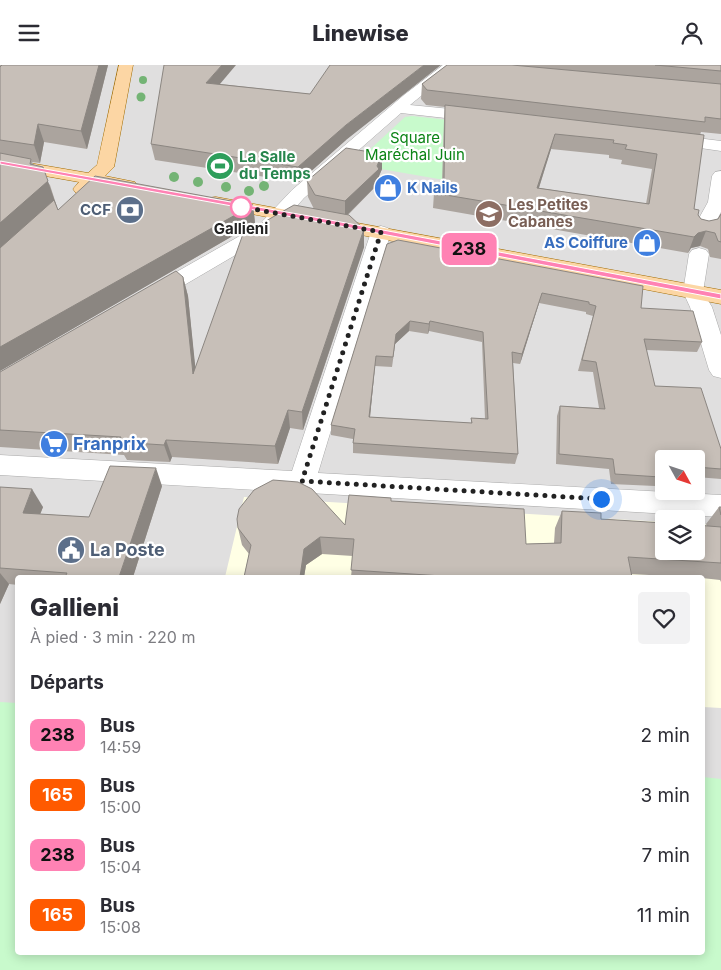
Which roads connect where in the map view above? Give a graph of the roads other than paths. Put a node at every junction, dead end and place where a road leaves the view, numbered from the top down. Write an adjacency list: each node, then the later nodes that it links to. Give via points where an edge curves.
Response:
1 (126, 65): 9 (main road, via 105,167)
2 (456, 67): 3 (street)
3 (398, 108): 4 (street); 13 (street, via 298,194)
4 (493, 119)
5 (652, 138): 6 (street)
6 (721, 146)
7 (0, 163): 9 (main road)
8 (721, 177): 14 (street, via 717,202)
9 (93, 179): 10 (main road); 12 (main road)
10 (142, 189)
11 (198, 199): 13 (main road)
12 (69, 201)
13 (280, 214): 15 (main road); 19 (street, via 266,229)
14 (702, 229)
15 (381, 232): 17 (main road); 22 (street)
16 (699, 254): 17 (street)
17 (693, 292): 18 (main road); 20 (street)
18 (721, 297)
19 (138, 303)
20 (721, 370)
21 (0, 465): 22 (street)
22 (302, 481): 23 (street)
23 (721, 506)

